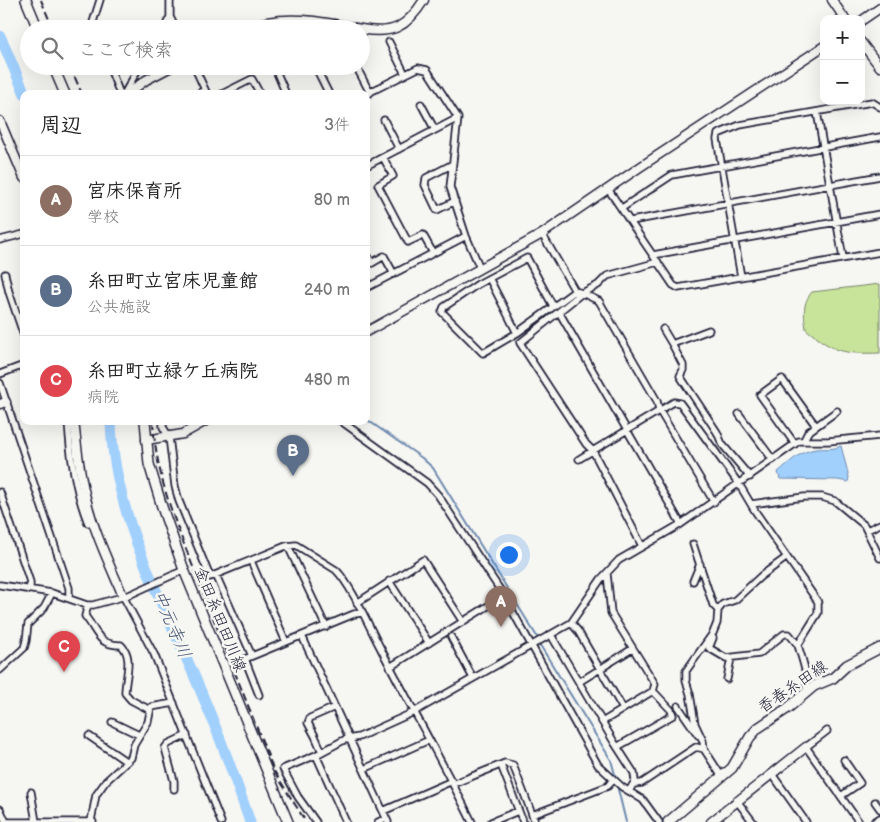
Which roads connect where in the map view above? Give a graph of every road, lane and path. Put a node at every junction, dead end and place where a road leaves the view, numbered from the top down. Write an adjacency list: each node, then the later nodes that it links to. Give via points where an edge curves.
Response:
1 (26, 0): 10 (main road)
2 (100, 0): 11 (street)
3 (170, 0): 8 (street)
4 (424, 0): 14 (street, via 400,26 382,32)
5 (832, 0): 7 (street)
6 (880, 8): 9 (street)
7 (842, 15)
8 (170, 17): 12 (street); 13 (street)
9 (865, 17)
10 (34, 20)
11 (94, 20)
12 (168, 20)
13 (172, 20)
14 (370, 30)
15 (389, 42): 19 (street)
16 (865, 47): 18 (street)
17 (820, 49): 58 (street)
18 (880, 67)
19 (405, 74): 38 (street); 44 (street, via 418,68 427,70)
20 (58, 75): 28 (main road)
21 (113, 75): 29 (street)
22 (135, 75): 30 (street)
23 (156, 75): 31 (street)
24 (198, 75): 32 (street)
25 (278, 75): 35 (street)
26 (320, 75): 36 (street)
27 (360, 75): 37 (street)
28 (63, 90)
29 (122, 90)
30 (126, 90)
31 (130, 90)
32 (205, 90)
33 (230, 90): 34 (street, via 252,79)
34 (258, 90)
35 (284, 90)
36 (327, 90)
37 (366, 90)
38 (370, 93)
39 (421, 104): 47 (street)
40 (836, 105): 42 (street)
41 (880, 107): 42 (street, via 872,102)
42 (836, 108): 43 (street)
43 (817, 112): 49 (street); 54 (street, via 740,125 718,134)
44 (458, 118): 47 (street); 53 (street)
45 (384, 120): 50 (street)
46 (0, 121): 55 (street)
47 (435, 130): 50 (street)
48 (880, 137): 49 (street)
49 (824, 148): 54 (street); 57 (street)
50 (399, 149): 51 (street)
51 (383, 157): 52 (street); 71 (street, via 393,176 378,185 382,193 408,242 423,235)
52 (370, 164)
53 (452, 165): 59 (street, via 450,187); 59 (street, via 426,178 425,185 437,210)
54 (721, 165): 60 (street); 61 (street, via 672,175)
55 (20, 168)
56 (880, 176): 57 (street)
57 (830, 185): 60 (street); 64 (street)
58 (608, 188): 61 (street); 65 (street)
59 (455, 201): 67 (street)
60 (728, 203): 63 (street); 69 (street)
61 (622, 208): 63 (street)
62 (880, 214): 64 (street)
63 (631, 221): 72 (street)
64 (837, 222): 69 (street); 73 (street)
65 (542, 234): 76 (street); 82 (street)
66 (20, 235): 68 (street)
67 (466, 236): 71 (street); 76 (street)
68 (0, 240)
69 (734, 240): 72 (street); 79 (street)
70 (880, 252): 73 (street)
71 (433, 253): 78 (street)
72 (653, 255): 75 (street)
73 (843, 258): 79 (street)
74 (370, 260): 78 (street, via 372,263 384,256)
75 (658, 262): 79 (street, via 678,288); 82 (street, via 607,276 598,285)
76 (480, 268): 87 (street)
77 (5, 274): 85 (street)
78 (394, 274): 81 (street)
79 (741, 277)
80 (489, 278): 83 (street, via 527,258); 89 (street); 89 (street, via 444,307 442,312 483,354)
81 (370, 286)
82 (578, 292): 83 (street); 84 (street); 95 (street, via 599,301 657,401)
83 (553, 306): 89 (street)
84 (559, 312): 105 (street); 111 (street, via 520,343)
85 (20, 324)
86 (663, 329): 90 (street)
87 (370, 330)
88 (709, 330): 90 (street)
89 (517, 333)
90 (672, 344): 114 (street, via 683,366 681,379 722,444)
91 (20, 366): 92 (street)
92 (0, 374)
93 (0, 383): 94 (street)
94 (3, 403): 140 (street, via 69,588)
95 (659, 410): 105 (street); 115 (street, via 674,402 680,403); 117 (street)
96 (837, 411): 104 (street)
97 (739, 414): 113 (street)
98 (68, 425): 119 (street, via 76,481 88,523)
99 (75, 425): 119 (street, via 81,473)
100 (145, 425): 108 (main road, 金田糸田田川線)
101 (163, 425): 107 (street)
102 (195, 425): 107 (street, via 183,434)
103 (347, 425): 139 (street, via 427,483)
104 (816, 426): 109 (street); 110 (street, via 782,380 760,395)
105 (626, 430): 111 (street); 120 (street)
106 (880, 436): 109 (street)
107 (169, 437): 108 (street); 132 (street, via 179,501 210,577)
108 (146, 440): 130 (main road, 金田糸田田川線, via 149,464)
109 (804, 440): 110 (street)
110 (795, 444): 113 (street)
111 (593, 451): 112 (street); 125 (street)
112 (579, 459)
113 (773, 460): 114 (street)
114 (750, 477): 115 (street)
115 (739, 484): 117 (street); 118 (street)
116 (0, 492): 136 (street)
117 (714, 502): 120 (street)
118 (751, 504): 122 (street, via 822,497 846,509); 126 (street)
119 (93, 521): 138 (street)
120 (681, 524): 125 (street)
121 (880, 524): 122 (street)
122 (867, 530): 127 (street)
123 (693, 544): 129 (street)
124 (288, 546): 128 (street); 141 (street, via 296,546 336,570); 147 (street)
125 (642, 546): 131 (street, via 619,560)
126 (787, 557): 143 (street); 155 (street, via 818,602 818,613)
127 (880, 557)
128 (251, 561): 132 (street); 152 (street)
129 (700, 564): 134 (street); 143 (street, via 713,605)
130 (184, 570): 138 (street); 216 (main road, 金田糸田田川線)
131 (606, 574): 146 (street); 157 (street, via 611,613)
132 (216, 575): 158 (street)
133 (389, 581): 141 (street); 145 (street, via 423,560); 153 (street)
134 (693, 581)
135 (0, 584): 136 (street)
136 (30, 589): 137 (street)
137 (52, 593): 140 (street); 161 (street, via 44,608 28,624 24,648)
138 (126, 596): 142 (street); 169 (street)
139 (504, 596): 145 (street); 154 (street)
140 (69, 598): 142 (street)
141 (357, 603): 144 (street)
142 (88, 605): 173 (street, via 85,616 99,637 110,645 121,645 125,650 128,663 125,693)
143 (718, 610): 148 (street)
144 (362, 613): 147 (street); 160 (street)
145 (463, 622): 153 (street)
146 (571, 623): 149 (street); 162 (street)
147 (326, 627): 150 (street)
148 (713, 633): 159 (street, via 709,648); 183 (street, via 686,671 695,724)
149 (552, 635): 154 (street); 165 (street)
150 (302, 636): 152 (street); 171 (street)
151 (451, 637): 163 (street)
152 (286, 642): 158 (street)
153 (429, 643): 160 (street)
154 (532, 645): 163 (street); 195 (street, via 598,765)
155 (798, 645): 159 (street, via 784,634 759,654); 167 (street, via 806,671)
156 (880, 648): 167 (main road, 香春糸田線)
157 (632, 649): 162 (street); 166 (street, via 655,684)
158 (252, 656): 168 (street, via 245,659)
159 (731, 658): 164 (street)
160 (390, 667): 174 (street)
161 (0, 670)
162 (600, 670): 165 (street); 172 (street)
163 (473, 678): 174 (street)
164 (726, 679)
165 (579, 682): 176 (street)
166 (654, 691): 172 (street); 184 (street, via 673,715)
167 (806, 691): 194 (main road, 香春糸田線, via 758,728 732,768)
168 (259, 694)
169 (174, 703): 173 (street, via 151,707); 180 (street)
170 (678, 706): 183 (street)
171 (335, 707): 181 (street); 187 (street, via 310,718 308,723)
172 (623, 709): 176 (street)
173 (150, 710): 178 (street, via 148,722)
174 (414, 712): 181 (street); 182 (street)
175 (112, 722): 178 (street)
176 (602, 722): 184 (street)
177 (827, 731): 185 (street)
178 (139, 735): 190 (street)
179 (89, 736): 190 (street)
180 (187, 736): 198 (street, via 165,748); 215 (street)
181 (350, 739): 187 (street); 192 (street)
182 (429, 740): 192 (street); 196 (street)
183 (703, 741): 186 (street)
184 (617, 746): 197 (street, via 634,773)
185 (806, 747): 193 (street); 201 (street)
186 (704, 749): 194 (street); 197 (street, via 696,747 642,783)
187 (322, 752): 188 (street)
188 (316, 755): 217 (street, via 283,770); 218 (street)
189 (844, 760): 201 (street, via 860,783)
190 (127, 762): 214 (street, via 96,795)
191 (501, 764): 196 (street); 207 (street); 208 (street, via 513,765)
192 (364, 769): 206 (street)
193 (772, 774): 202 (street); 228 (street)
194 (722, 777): 225 (main road, 香春糸田線)
195 (613, 779): 199 (street); 208 (street, via 608,786)
196 (452, 783): 206 (street); 220 (street)
197 (634, 784): 199 (street)
198 (174, 788)
199 (629, 791): 224 (street, via 643,800)
200 (31, 792): 212 (street)
201 (841, 796): 229 (street)
202 (737, 801): 226 (street); 227 (street)
203 (875, 802): 205 (street)
204 (0, 809): 211 (street)
205 (880, 809)
206 (383, 811): 210 (street)
207 (518, 811): 221 (street); 222 (street)
208 (532, 815): 223 (street)
209 (880, 818): 230 (street)
210 (387, 820): 219 (street)
211 (5, 822): 212 (street)
212 (36, 822): 213 (street)
213 (68, 822): 214 (street)
214 (92, 822)
215 (221, 822)
216 (288, 822)
217 (316, 822)
218 (346, 822)
219 (378, 822)
220 (472, 822)
221 (491, 822)
222 (522, 822)
223 (535, 822)
224 (659, 822)
225 (668, 822)
226 (710, 822)
227 (753, 822)
228 (806, 822)
229 (859, 822)
230 (874, 822)

